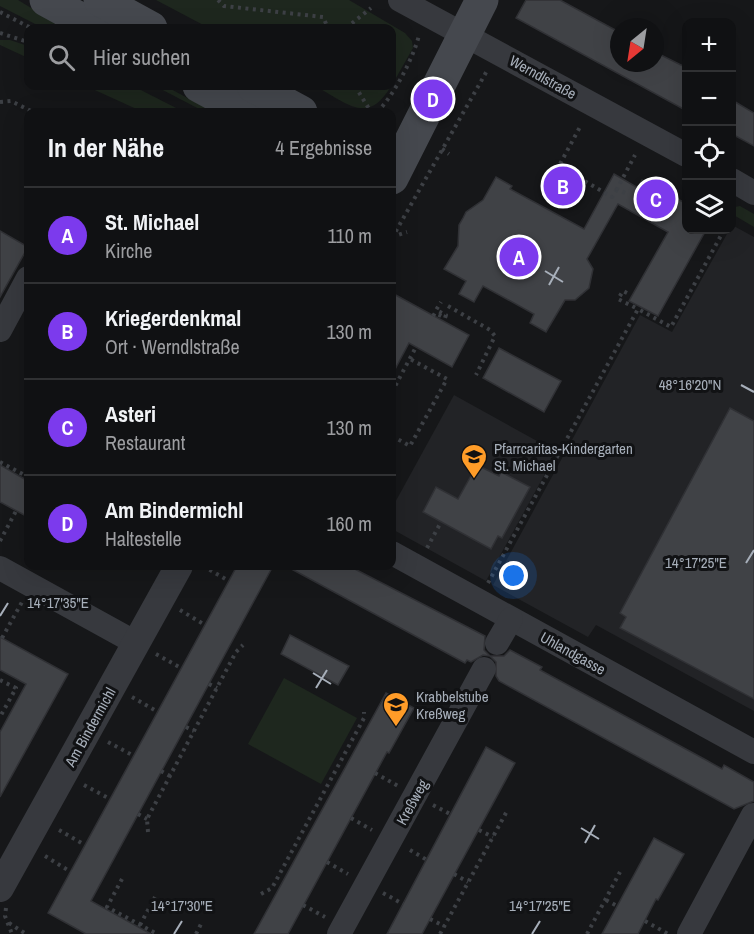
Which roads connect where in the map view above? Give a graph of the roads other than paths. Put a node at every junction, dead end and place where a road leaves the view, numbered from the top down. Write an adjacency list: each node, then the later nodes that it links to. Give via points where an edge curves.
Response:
1 (46, 0): 5 (main road)
2 (100, 0): 6 (main road)
3 (400, 0): 7 (street, Werndlstraße)
4 (483, 0): 7 (main road)
5 (90, 24)
6 (144, 24)
7 (465, 35): 12 (main road); 14 (street, Werndlstraße)
8 (206, 90): 10 (main road)
9 (260, 90): 11 (main road)
10 (240, 108)
11 (294, 108)
12 (427, 109): 13 (main road); 15 (main road)
13 (396, 120)
14 (682, 152)
15 (396, 170)
16 (736, 182): 17 (street)
17 (754, 192)
18 (24, 285): 19 (street)
19 (0, 330)
20 (396, 555): 23 (street, Uhlandgasse)
21 (0, 568): 25 (street)
22 (177, 570): 25 (street, Am Bindermichl)
23 (511, 619): 24 (street); 27 (street, Uhlandgasse)
24 (497, 643)
25 (142, 646): 29 (street, Am Bindermichl)
26 (484, 669): 30 (street, Kreßweg)
27 (754, 752)
28 (753, 815): 31 (street)
29 (3, 899)
30 (336, 928)
31 (689, 934)

